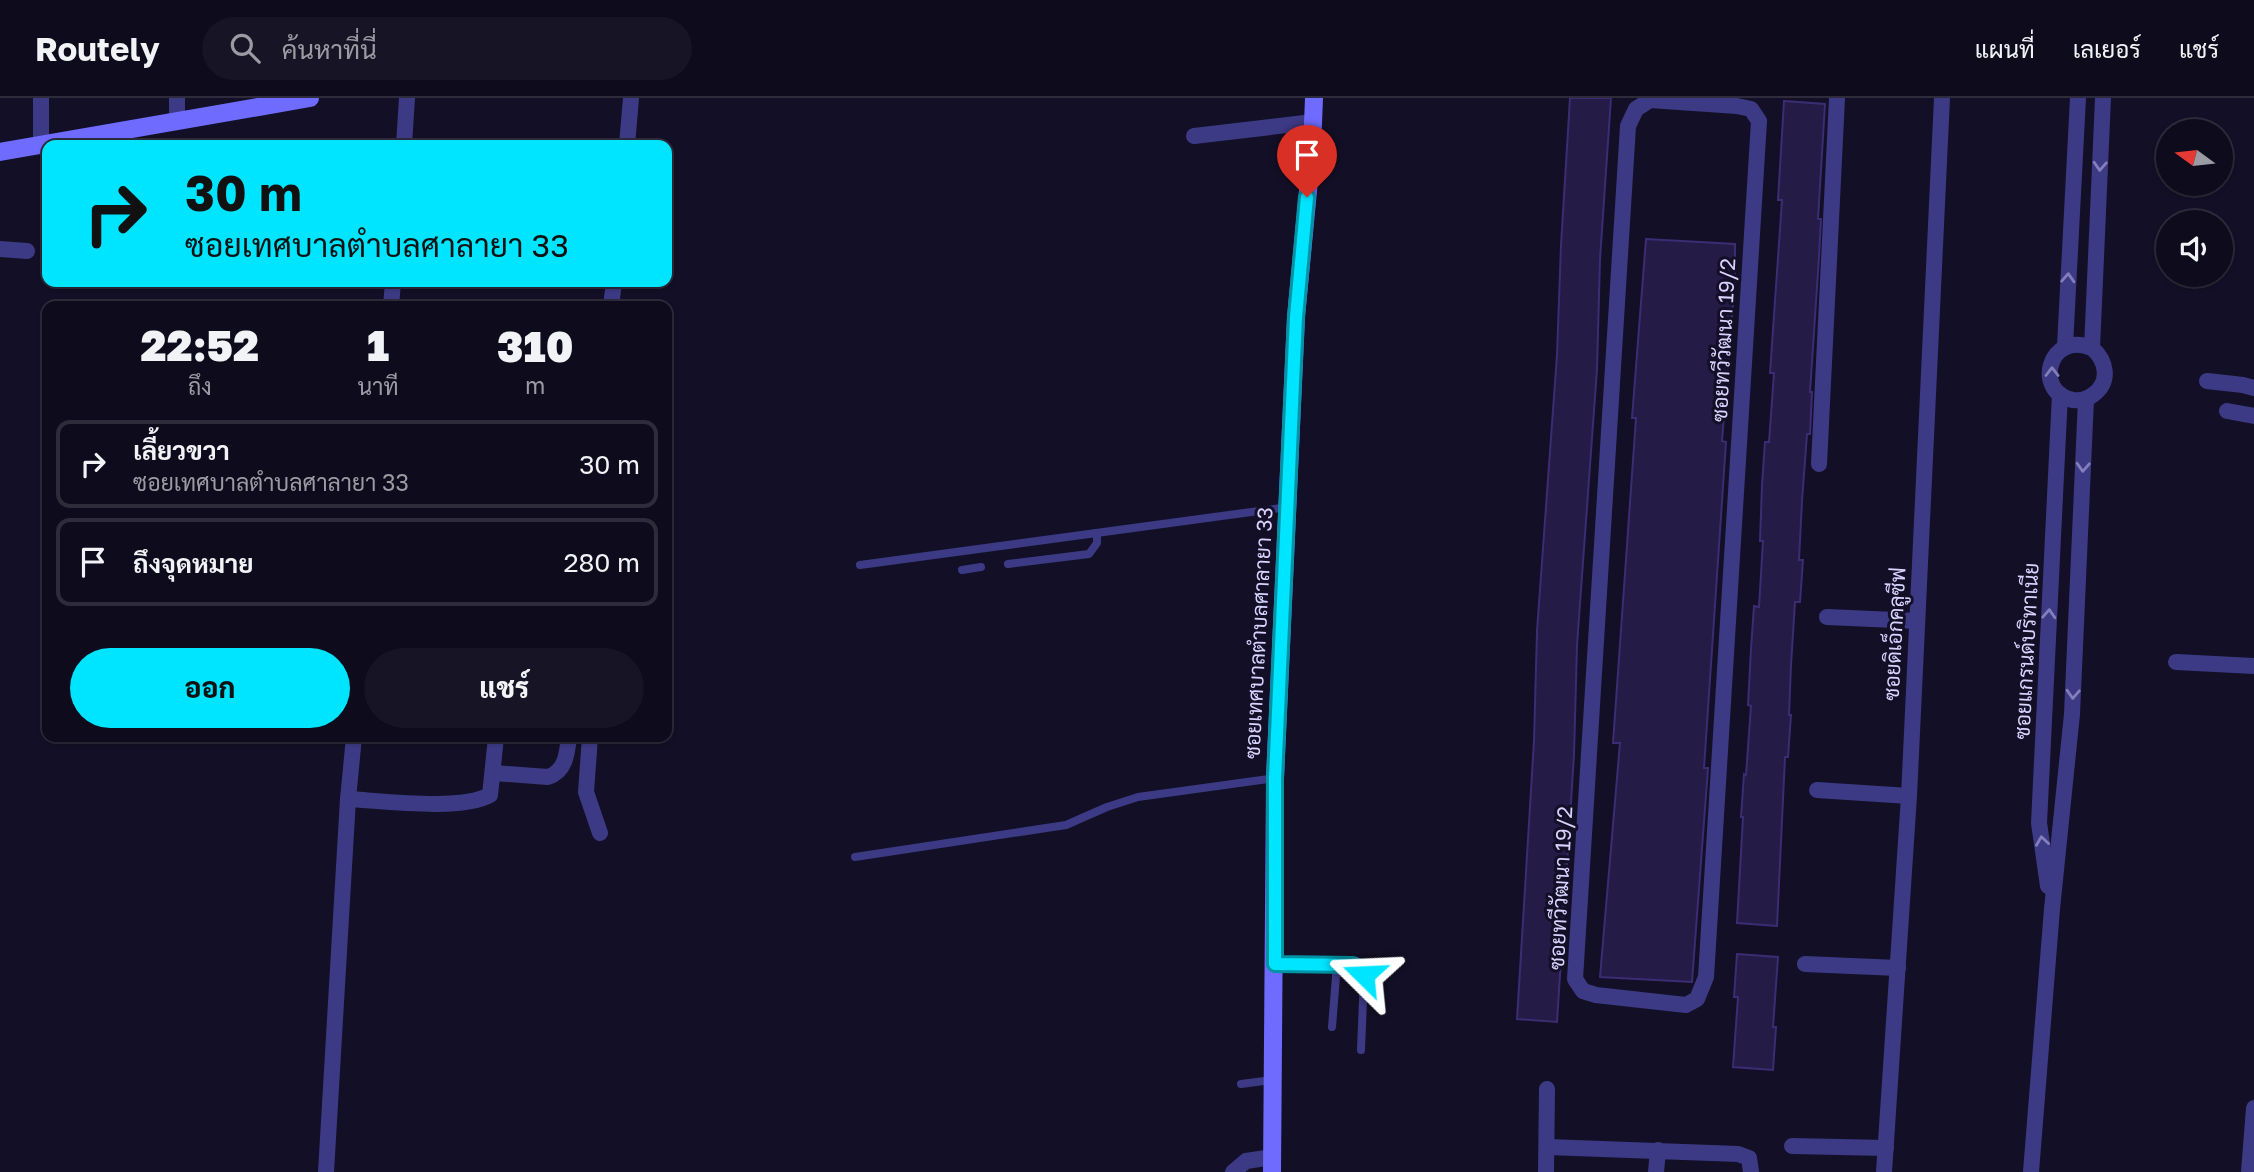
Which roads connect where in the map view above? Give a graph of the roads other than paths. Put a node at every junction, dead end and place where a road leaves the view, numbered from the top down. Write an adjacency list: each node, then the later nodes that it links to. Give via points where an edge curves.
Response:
1 (177, 98): 12 (street)
2 (310, 98): 12 (street)
3 (407, 98): 16 (street)
4 (631, 98): 17 (street)
5 (1314, 98): 13 (street, ซอยเทศบาลตำบลศาลายา 33)
6 (1838, 98): 30 (street)
7 (1942, 98): 38 (street, ซอยดิเอ็กคลูซีฟ)
8 (2078, 98): 22 (street, ซอยแกรนด์บริทาเนีย, one-way to 8)
9 (2103, 98): 23 (street, one-way to 23)
10 (1691, 100): 10 (street, ซอยทวีวัฒนา 19/2, via 1752,109 1759,121 1706,977 1697,999 1686,1005 1596,995 1583,991 1575,979 1628,126 1636,109 1650,100)
11 (41, 102): 18 (street)
12 (177, 121): 15 (street)
13 (1313, 122): 14 (street); 31 (street, ซอยเทศบาลตำบลศาลายา 33, via 1296,317)
14 (1194, 136)
15 (65, 140)
16 (404, 140)
17 (627, 140)
18 (41, 144): 19 (street)
19 (0, 152)
20 (0, 249): 21 (street)
21 (27, 251)
22 (2065, 346): 23 (street); 26 (street, ซอยแกรนด์บริทาเนีย, one-way to 22, via 2049,369)
23 (2092, 348): 27 (street, via 2103,361 2104,379 2101,388)
24 (2207, 381): 25 (street)
25 (2254, 388)
26 (2060, 394): 27 (street); 52 (street, ซอยแกรนด์บริทาเนีย, one-way to 26, via 2039,823)
27 (2086, 399): 52 (street, ซอยแกรนด์บริทาเนีย, one-way to 52, via 2072,714)
28 (2227, 411): 29 (street)
29 (2254, 416)
30 (1819, 464)
31 (1288, 507): 32 (lane); 46 (street, ซอยเทศบาลตำบลศาลายา 33)
32 (1097, 533): 33 (lane, via 1097,543 1088,554); 34 (lane)
33 (1008, 564)
34 (860, 565)
35 (981, 567): 36 (lane)
36 (962, 570)
37 (1827, 617): 38 (street)
38 (1917, 621): 48 (street, ซอยดิเอ็กคลูซีฟ)
39 (2176, 662): 40 (street)
40 (2254, 666)
41 (354, 742): 49 (street)
42 (496, 742): 45 (street)
43 (568, 742): 45 (street, via 563,766 556,774)
44 (590, 742): 50 (street, via 586,792)
45 (493, 773): 49 (street, via 490,795 478,802)
46 (1275, 778): 51 (lane, via 1138,797 1066,825); 53 (street, ซอยเทศบาลตำบลศาลายา 33)
47 (1816, 790): 48 (street)
48 (1909, 796): 56 (street, ซอยดิเอ็กคลูซีฟ)
49 (348, 799): 68 (street)
50 (600, 832)
51 (855, 857)
52 (2052, 909): 74 (street, ซอยแกรนด์บริทาเนีย)
53 (1275, 964): 54 (lane); 59 (street, ซอยเทศบาลตำบลศาลายา 33)
54 (1336, 964): 57 (lane); 58 (lane, via 1353,965 1364,975)
55 (1805, 964): 56 (street)
56 (1898, 968): 65 (street, ซอยดิเอ็กคลูซีฟ)
57 (1332, 1027)
58 (1362, 1049)
59 (1274, 1080): 60 (lane); 67 (street, ซอยเทศบาลตำบลศาลายา 33)
60 (1241, 1084)
61 (1547, 1089): 64 (street)
62 (2254, 1108): 75 (street)
63 (1792, 1146): 65 (street)
64 (1548, 1147): 66 (street); 70 (street)
65 (1886, 1148): 73 (street, ซอยดิเอ็กคลูซีฟ)
66 (1658, 1150): 71 (street); 72 (street, via 1738,1154 1749,1158)
67 (1273, 1164): 69 (street, via 1246,1161)
68 (326, 1172)
69 (1233, 1172)
70 (1546, 1172)
71 (1656, 1172)
72 (1751, 1172)
73 (1884, 1172)
74 (2031, 1172)
75 (2249, 1172)

